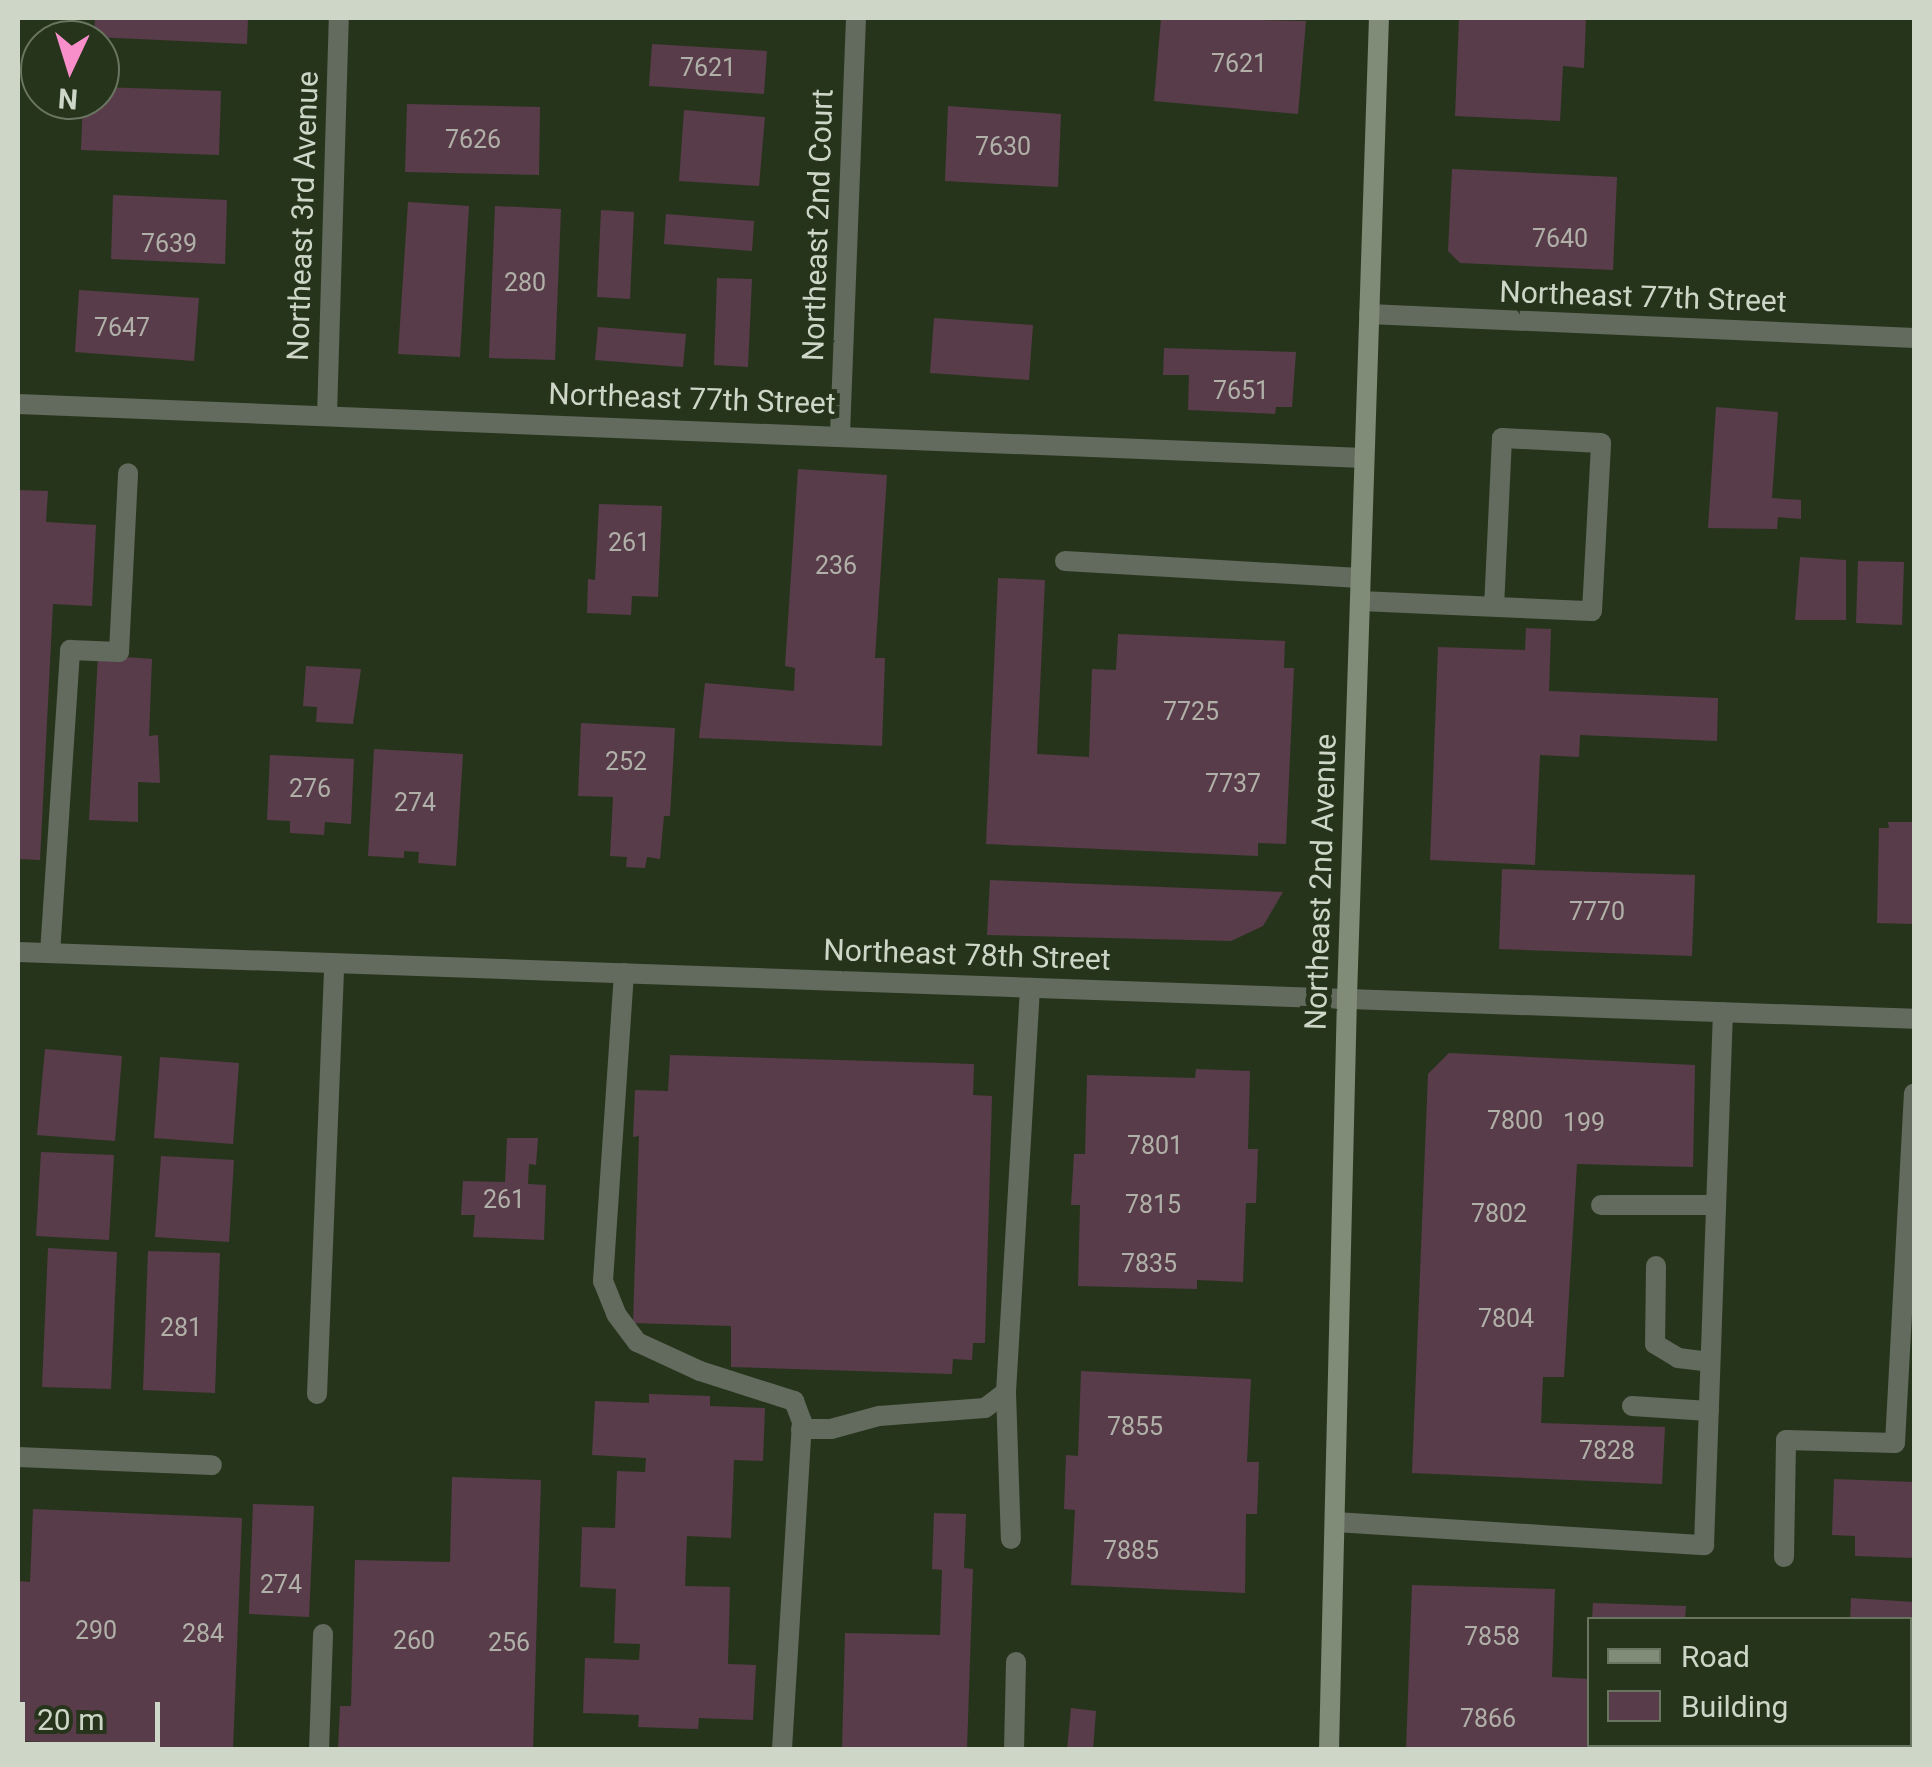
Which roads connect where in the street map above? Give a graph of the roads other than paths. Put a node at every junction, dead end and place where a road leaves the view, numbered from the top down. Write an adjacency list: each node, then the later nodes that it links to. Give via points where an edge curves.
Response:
1 (339, 18): 7 (street, Northeast 3rd Avenue)
2 (856, 18): 8 (street, Northeast 2nd Court)
3 (1379, 18): 4 (main road, Northeast 2nd Avenue)
4 (1368, 314): 5 (street, Northeast 77th Street); 9 (main road, Northeast 2nd Avenue)
5 (1914, 338)
6 (18, 404): 7 (street, Northeast 77th Street)
7 (327, 416): 8 (street, Northeast 77th Street)
8 (840, 434): 9 (street, Northeast 77th Street)
9 (1364, 458): 12 (main road, Northeast 2nd Avenue)
10 (128, 473): 16 (street, via 118,652 70,650)
11 (1064, 561): 12 (street)
12 (1360, 578): 13 (main road, Northeast 2nd Avenue)
13 (1360, 601): 14 (street); 20 (main road, Northeast 2nd Avenue)
14 (1494, 606): 14 (street, via 1592,611 1601,443 1502,438)
15 (18, 952): 16 (street, Northeast 78th Street)
16 (50, 953): 17 (street, Northeast 78th Street)
17 (334, 963): 18 (street, Northeast 78th Street); 29 (street)
18 (624, 973): 19 (street, Northeast 78th Street); 32 (street, via 603,1281 637,1342 794,1401)
19 (1030, 988): 20 (street, Northeast 78th Street); 28 (street)
20 (1347, 997): 21 (street, Northeast 78th Street); 35 (main road, Northeast 2nd Avenue)
21 (1723, 1012): 22 (street, Northeast 78th Street); 25 (street)
22 (1914, 1019)
23 (1914, 1094): 37 (street, via 1895,1443 1786,1440)
24 (1601, 1205): 25 (street)
25 (1716, 1206): 27 (street)
26 (1656, 1266): 27 (street, via 1655,1344 1678,1358)
27 (1710, 1362): 31 (street)
28 (1006, 1392): 32 (street, via 985,1408); 36 (street)
29 (317, 1394)
30 (1632, 1406): 31 (street)
31 (1709, 1411): 35 (street, via 1704,1545)
32 (801, 1429): 41 (street)
33 (18, 1457): 34 (street)
34 (212, 1465)
35 (1334, 1522): 43 (main road, Northeast 2nd Avenue)
36 (1011, 1539)
37 (1784, 1557)
38 (323, 1634): 40 (street)
39 (1016, 1662): 42 (street)
40 (319, 1750)
41 (782, 1750)
42 (1014, 1750)
43 (1329, 1750)

